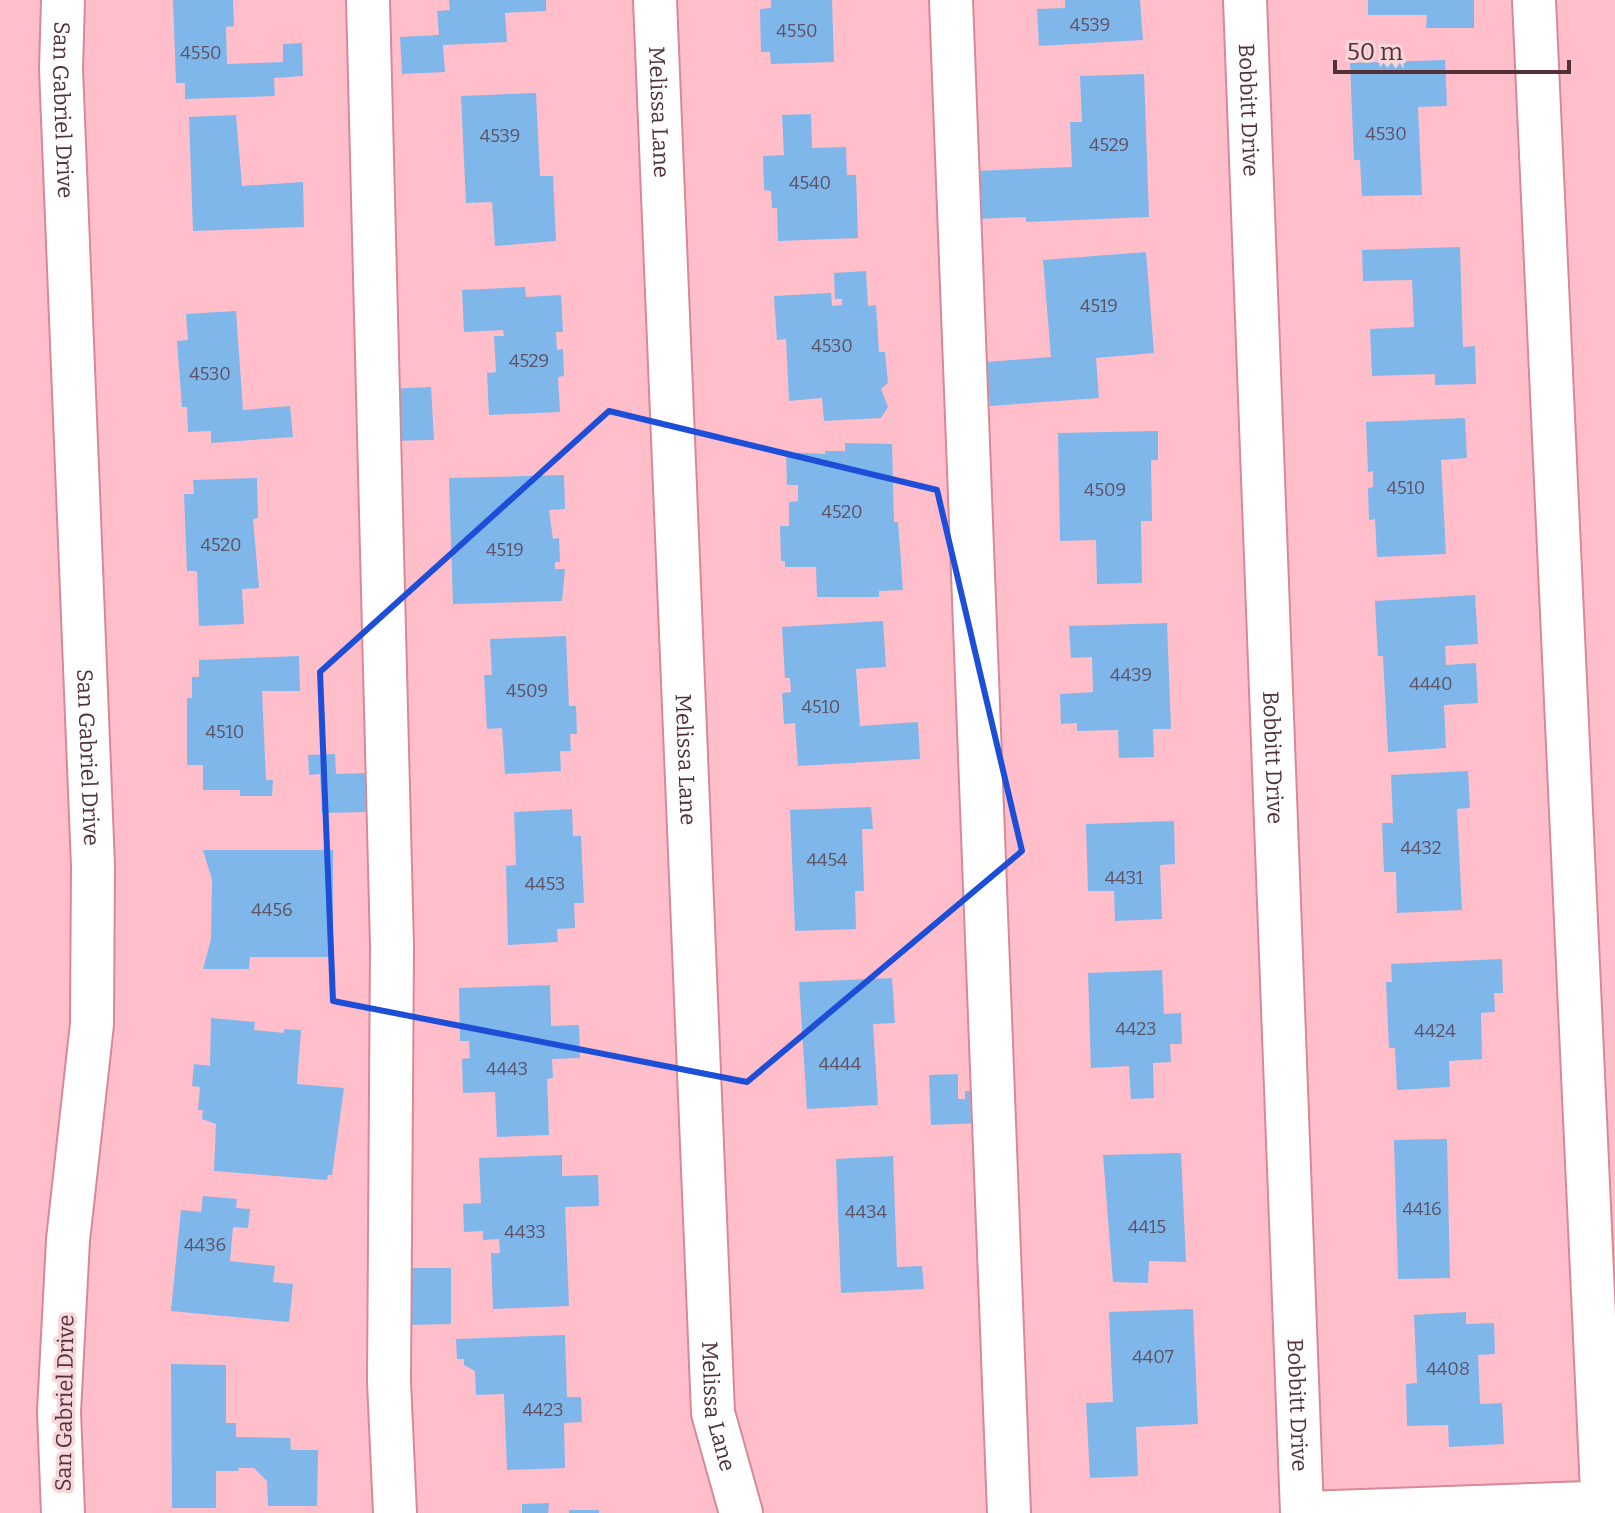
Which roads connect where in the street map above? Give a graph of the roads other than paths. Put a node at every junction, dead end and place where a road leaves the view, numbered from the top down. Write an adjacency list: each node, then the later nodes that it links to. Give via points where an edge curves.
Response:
1 (63, 0): 8 (street, San Gabriel Drive, via 61,69 93,866 92,1024 68,1240 59,1412)
2 (368, 0): 9 (street, via 392,946 389,1382)
3 (655, 0): 10 (street, Melissa Lane, via 713,1413)
4 (951, 0): 11 (street)
5 (1245, 0): 12 (street, Bobbitt Drive)
6 (1534, 0): 7 (street)
7 (1606, 1506): 12 (street)
8 (63, 1513)
9 (395, 1513)
10 (741, 1513)
11 (1009, 1513)
12 (1304, 1513)

